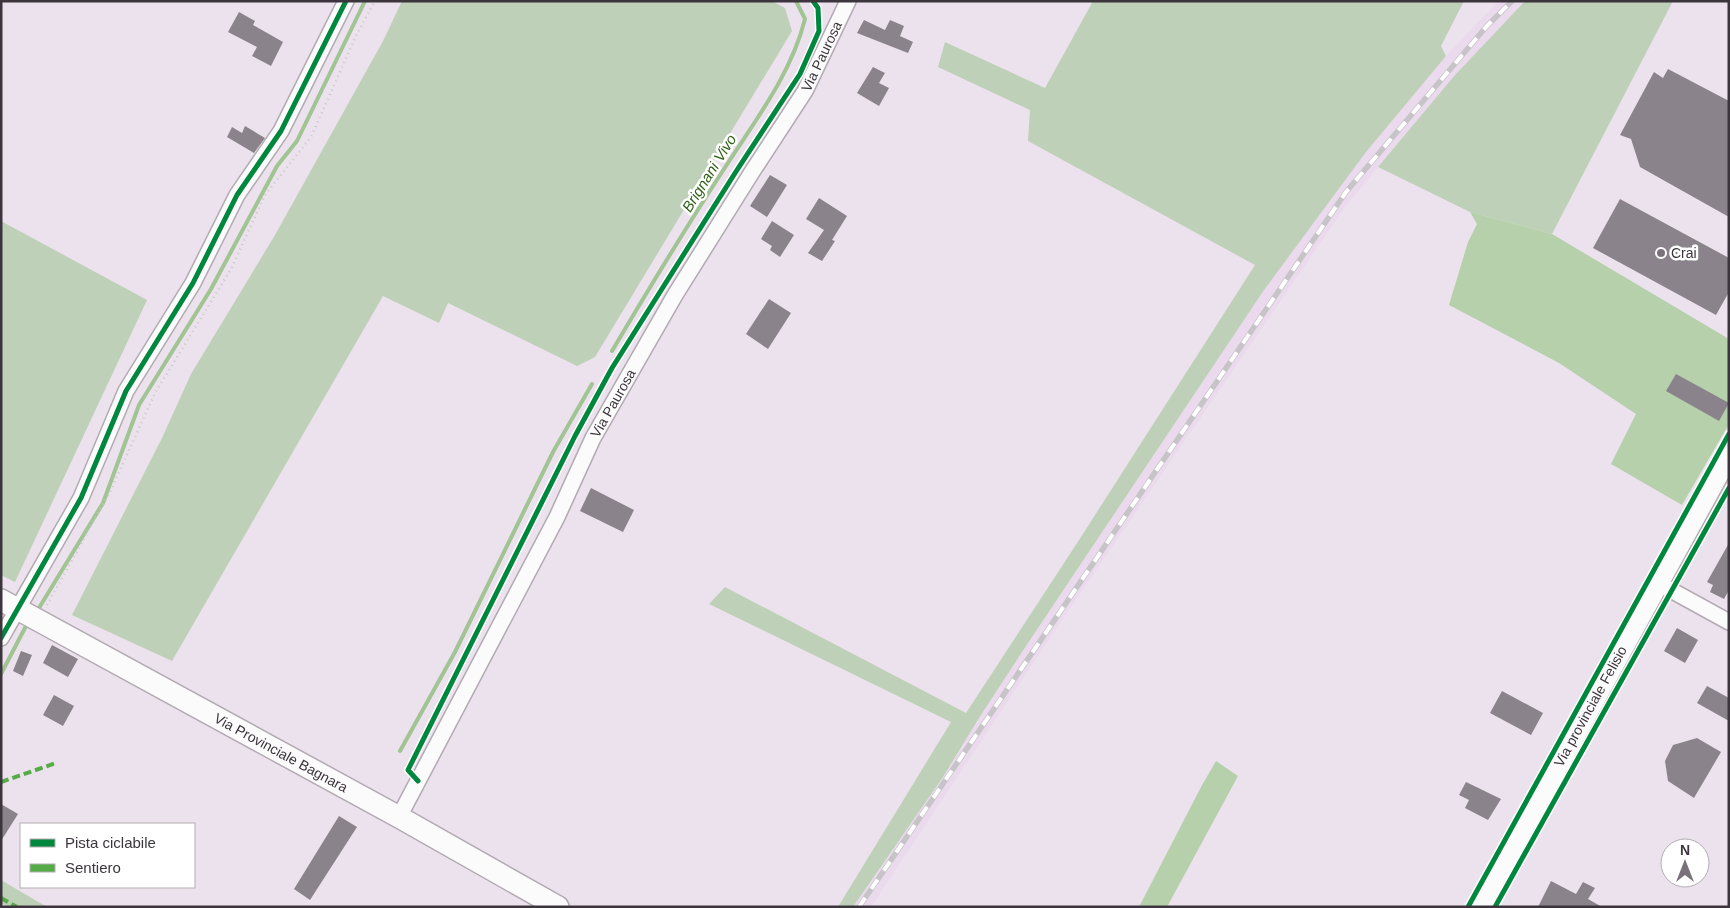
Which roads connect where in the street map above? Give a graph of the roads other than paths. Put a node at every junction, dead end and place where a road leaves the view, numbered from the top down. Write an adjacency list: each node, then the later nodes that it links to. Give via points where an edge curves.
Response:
1 (346, 1): 5 (street, via 281,131 237,195 193,282 126,391 81,498)
2 (848, 1): 8 (street, Via Paurosa, via 805,91 675,295 593,438 557,517)
3 (1729, 454): 4 (main road, Via provinciale Felisio)
4 (1658, 583): 6 (street); 10 (main road, Via provinciale Felisio)
5 (10, 605): 7 (street); 8 (main road, Via Provinciale Bagnara)
6 (1729, 622)
7 (1, 638)
8 (399, 817): 9 (main road, Via Provinciale Bagnara)
9 (558, 907)
10 (1480, 907)

